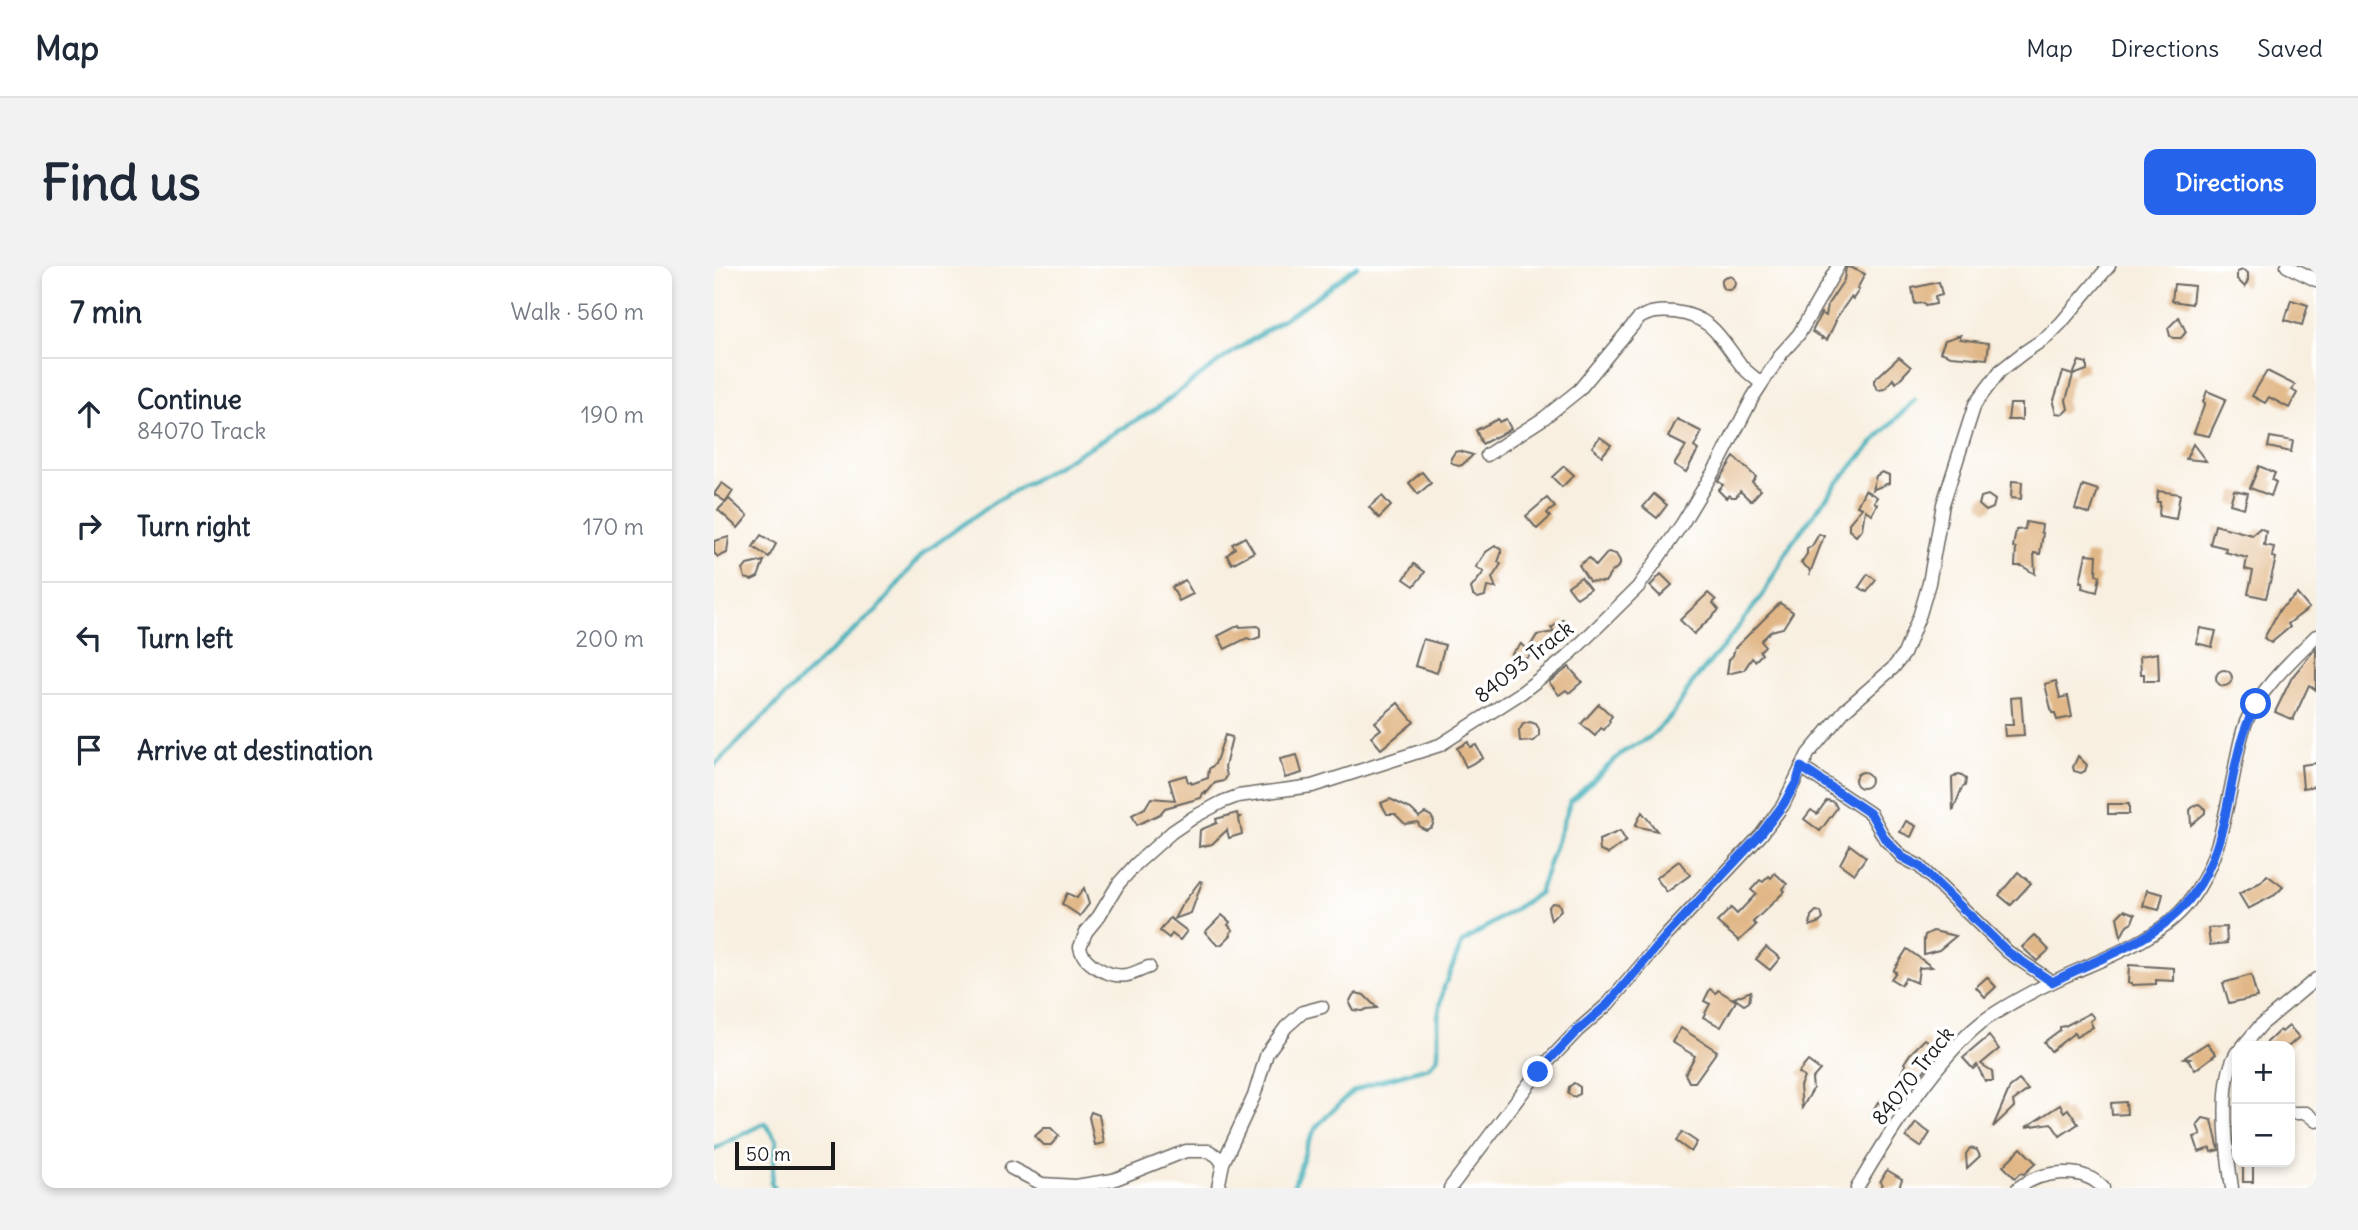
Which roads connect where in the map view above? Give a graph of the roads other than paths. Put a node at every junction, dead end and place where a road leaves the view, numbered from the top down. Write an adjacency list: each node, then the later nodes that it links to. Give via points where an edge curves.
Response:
1 (1838, 266): 5 (street, 84093 Track, via 1799,334)
2 (2109, 266): 8 (street, via 2062,323 2000,371 1975,404 1943,504 1929,583 1912,639 1893,668 1845,710)
3 (2287, 266): 4 (street)
4 (2316, 280)
5 (1761, 383): 6 (street, via 1707,323 1681,313 1648,313 1579,390); 9 (street, 84093 Track, via 1721,458 1638,587 1566,658 1521,693 1440,745 1312,786 1222,802 1172,832 1136,864 1080,947 1094,966 1120,975)
6 (1487, 454)
7 (2316, 636): 11 (street, 84070 Track, via 2269,687 2247,721 2216,850 2189,904 2138,943)
8 (1801, 767): 11 (street, via 1871,814 1902,857 1919,866 2008,952); 21 (street, via 1783,805 1760,835 1608,1004 1538,1072)
9 (1149, 967)
10 (2316, 979): 13 (street)
11 (2052, 982): 22 (street, 84070 Track, via 1987,1018 1950,1054)
12 (1322, 1007): 18 (street, via 1303,1012 1266,1053 1254,1096)
13 (2247, 1041)
14 (2232, 1063): 15 (street, via 2228,1071)
15 (2232, 1098): 25 (street, via 2228,1150)
16 (2295, 1113): 17 (street)
17 (2316, 1121)
18 (1223, 1163): 19 (street, via 1209,1151 1186,1151 1113,1180 1076,1186 1042,1184); 20 (street)
19 (1011, 1168)
20 (1218, 1188)
21 (1450, 1188)
22 (1857, 1188)
23 (2018, 1188): 24 (street, via 2039,1177 2076,1174 2089,1176)
24 (2103, 1188)
25 (2232, 1188)

